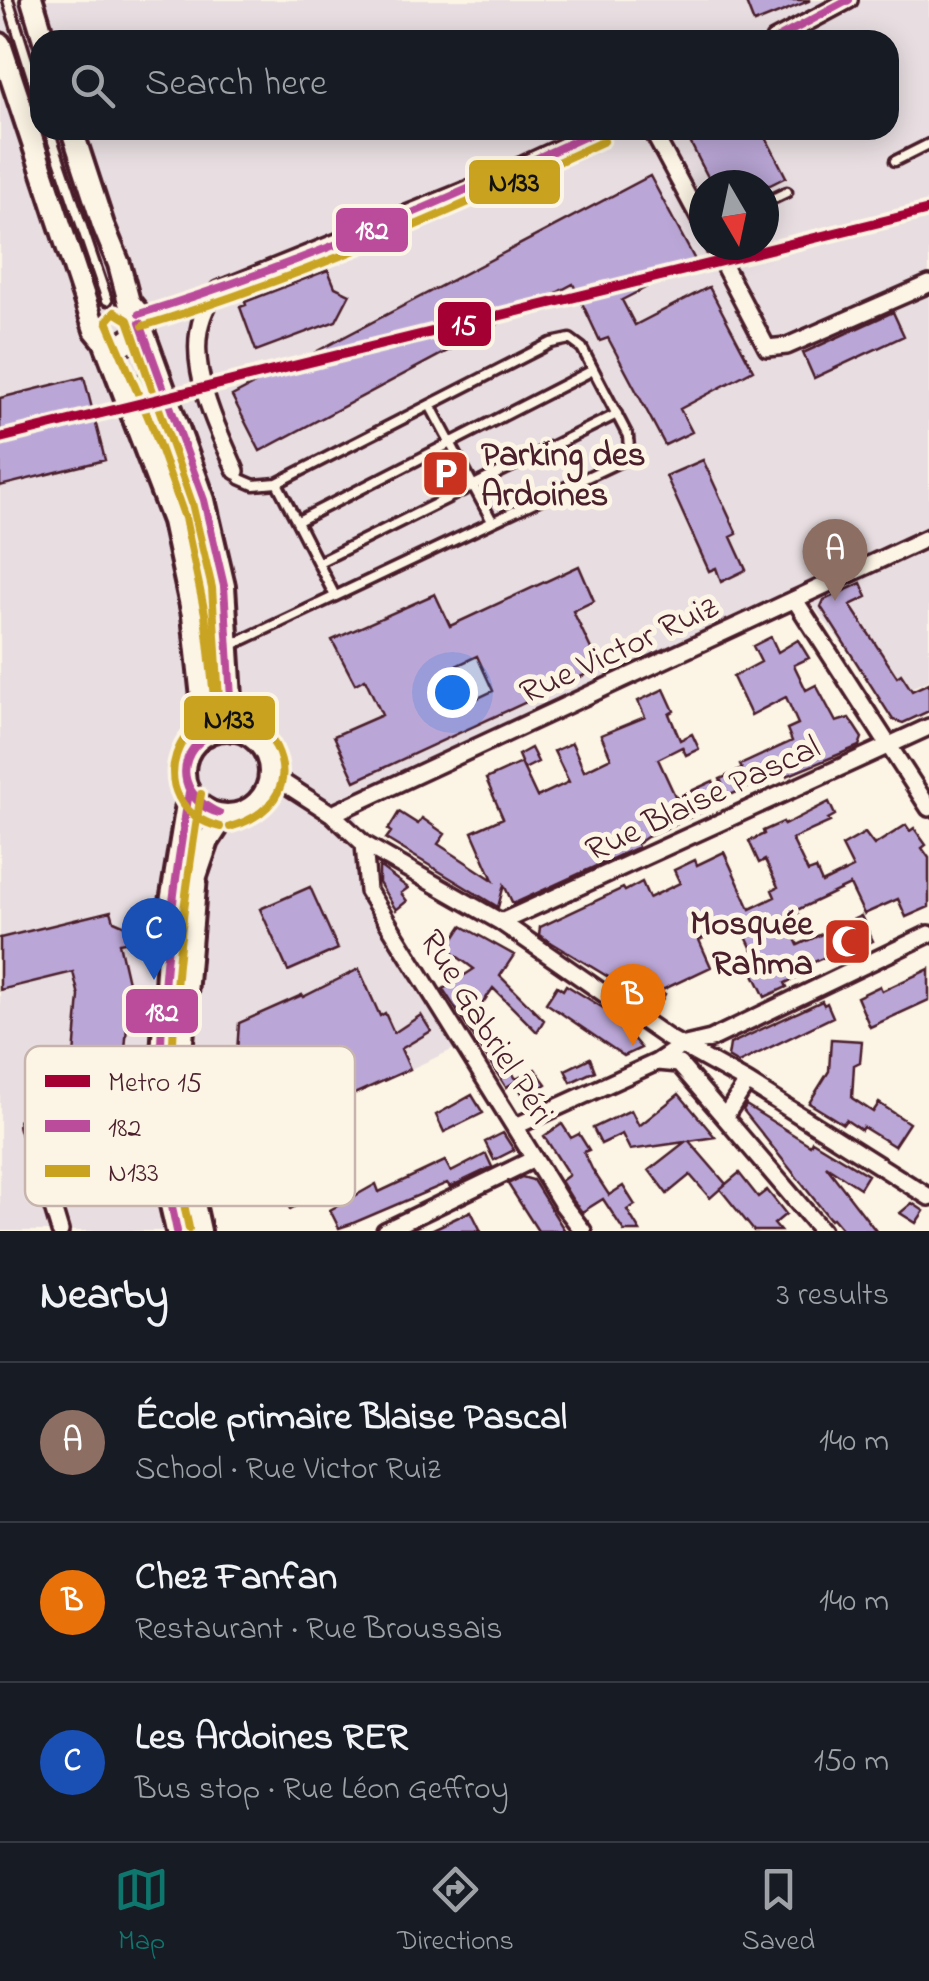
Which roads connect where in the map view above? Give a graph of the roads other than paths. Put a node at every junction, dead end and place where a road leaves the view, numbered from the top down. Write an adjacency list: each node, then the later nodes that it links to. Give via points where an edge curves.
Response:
1 (8, 0): 7 (lane)
2 (32, 0): 4 (street)
3 (849, 0): 5 (street)
4 (41, 30)
5 (793, 30)
6 (0, 44): 8 (street)
7 (30, 70)
8 (30, 139)
9 (30, 140): 23 (street)
10 (52, 140): 21 (lane)
11 (75, 140): 22 (street)
12 (577, 140): 28 (street, via 218,290 201,318 198,357 209,406)
13 (657, 140): 18 (street)
14 (929, 144): 15 (lane)
15 (895, 161)
16 (787, 192): 17 (lane)
17 (779, 196)
18 (689, 200)
19 (721, 260): 20 (street, via 766,348 787,346)
20 (929, 284)
21 (107, 300)
22 (140, 323): 23 (street, via 127,342 115,345); 37 (street, via 204,500 224,586)
23 (99, 332): 40 (street, via 172,521 193,615)
24 (593, 370): 25 (lane, via 570,339); 26 (lane); 27 (lane)
25 (430, 404): 27 (lane); 29 (lane)
26 (617, 414): 30 (lane); 32 (lane, via 629,448 618,462)
27 (450, 441): 30 (lane); 31 (lane)
28 (236, 471): 29 (lane, via 254,485)
29 (277, 483): 31 (lane)
30 (474, 486): 32 (lane); 34 (lane)
31 (298, 521): 34 (lane)
32 (492, 521): 35 (lane)
33 (929, 537): 36 (street, Rue Victor Ruiz)
34 (319, 562): 35 (lane)
35 (335, 596): 37 (lane)
36 (795, 600): 41 (street); 45 (street, Rue Victor Ruiz)
37 (228, 648): 39 (street)
38 (929, 727): 41 (street, Rue Blaise Pascal)
39 (233, 730): 40 (street); 42 (street, via 261,746)
40 (206, 736): 43 (street, via 186,760)
41 (887, 746): 44 (street); 48 (street, Rue Blaise Pascal)
42 (270, 774): 45 (street); 46 (street, via 260,801)
43 (189, 792): 46 (street, via 209,812); 50 (street, via 173,887)
44 (929, 808)
45 (332, 814): 47 (street)
46 (226, 816): 51 (street, via 196,876)
47 (364, 844): 48 (street); 56 (street, Rue Gabriel Péri, via 368,891)
48 (500, 922): 52 (street)
49 (929, 934): 52 (street, via 711,1039)
50 (163, 1046)
51 (182, 1046)
52 (681, 1046): 53 (street); 54 (street)
53 (657, 1062): 55 (street, via 680,1064); 56 (street)
54 (748, 1082): 55 (street); 58 (street)
55 (726, 1116): 67 (street)
56 (516, 1126): 57 (street, Rue Gabriel Péri)
57 (534, 1159): 65 (street); 66 (street, Rue Gabriel Péri)
58 (929, 1197)
59 (52, 1206): 62 (street)
60 (171, 1206): 63 (street)
61 (195, 1206): 64 (street)
62 (60, 1231)
63 (177, 1231)
64 (200, 1231)
65 (385, 1231)
66 (582, 1231)
67 (822, 1231)

